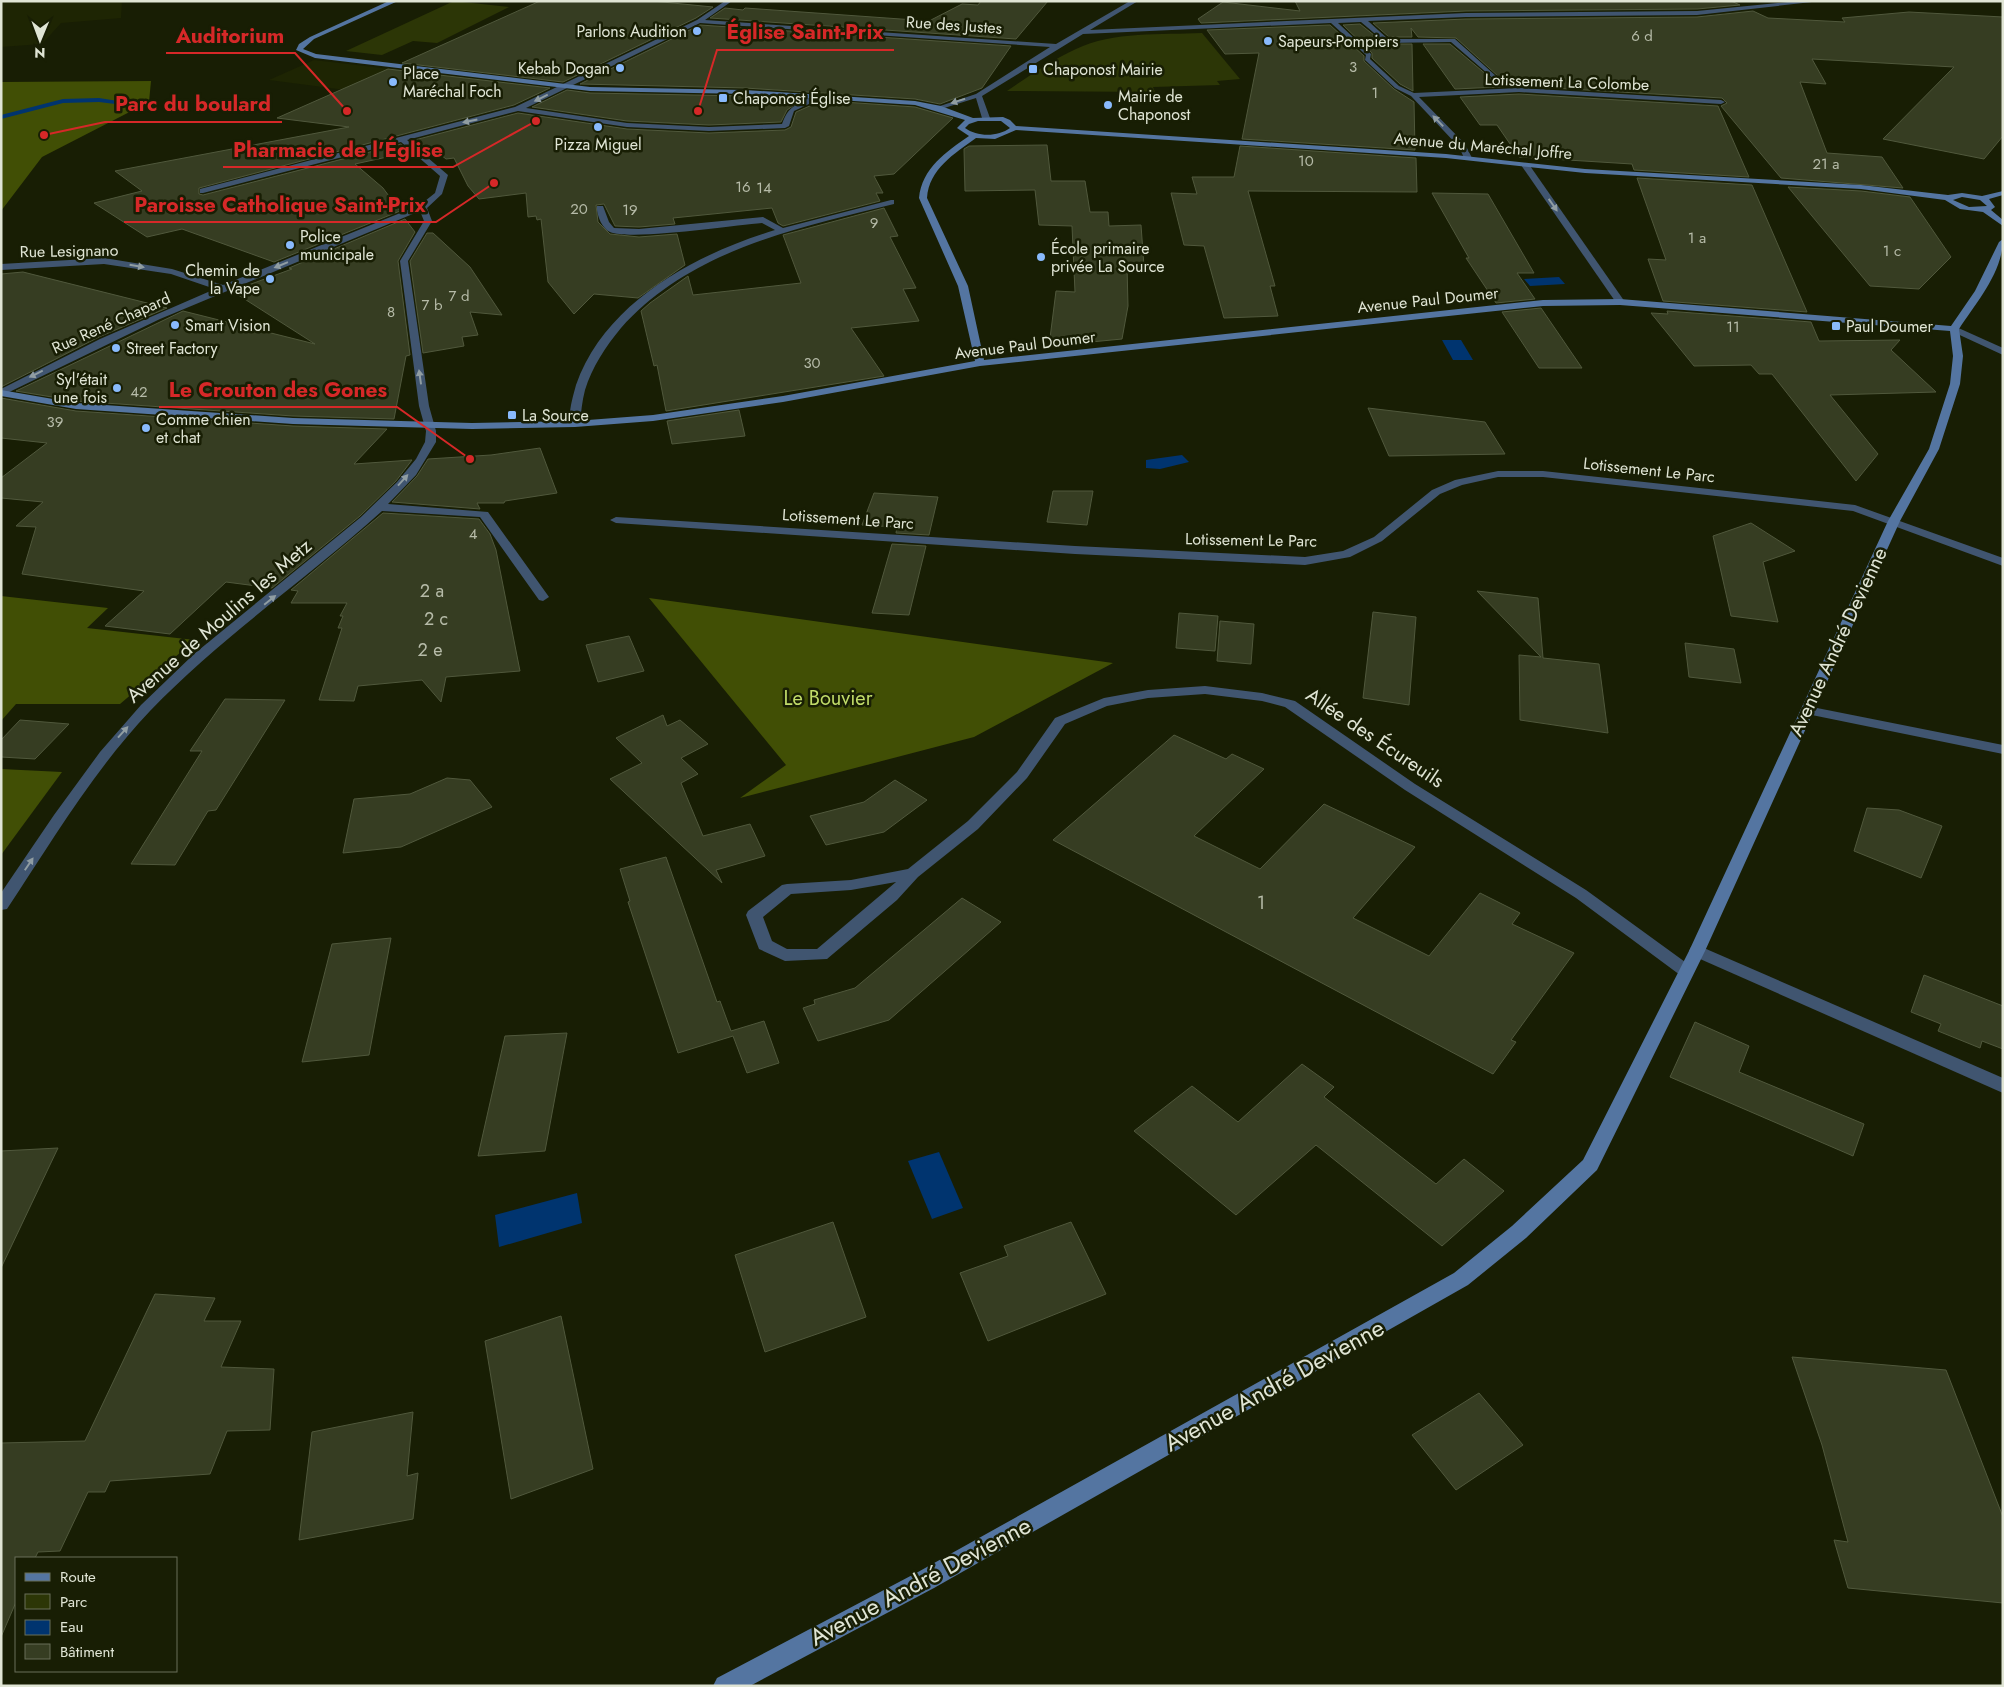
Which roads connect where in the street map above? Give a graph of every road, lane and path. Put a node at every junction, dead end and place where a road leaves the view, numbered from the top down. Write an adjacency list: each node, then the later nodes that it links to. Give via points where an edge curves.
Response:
1 (395, 1): 6 (main road)
2 (729, 1): 9 (street)
3 (1135, 1): 11 (street)
4 (1752, 1): 7 (street)
5 (1818, 1): 7 (street)
6 (384, 3): 14 (main road, via 312,38 301,45 300,50 335,59)
7 (1759, 7): 8 (street, via 1697,13 1496,14)
8 (1363, 20): 10 (street); 13 (street, Lotissement La Colombe, via 1386,42 1453,40)
9 (699, 21): 12 (street, Rue des Justes); 14 (street)
10 (1333, 21): 11 (street); 17 (street, via 1369,55 1367,59 1391,82)
11 (1082, 32): 12 (street)
12 (1058, 46): 16 (street)
13 (1496, 78)
14 (565, 86): 15 (main road); 20 (street, one-way to 20)
15 (813, 95): 19 (main road, via 915,103); 20 (street, via 791,110 785,126 710,129 604,123)
16 (978, 95): 19 (street, one-way to 19); 21 (street)
17 (1412, 95): 18 (street, Lotissement La Colombe, via 1519,90); 26 (street, one-way to 17, via 1462,146)
18 (1721, 102)
19 (938, 108): 22 (main road)
20 (518, 109): 25 (street, one-way to 25)
21 (986, 118): 22 (main road); 23 (main road, via 1006,121)
22 (972, 120): 24 (main road, via 961,128)
23 (1014, 128): 24 (main road, via 1000,135); 26 (main road, Avenue du Maréchal Joffre)
24 (974, 135): 44 (main road, via 943,158 922,187 923,198 963,286)
25 (402, 139): 28 (street); 33 (street, Rue René Chapard, via 444,176 440,193)
26 (1468, 158): 27 (main road, Avenue du Maréchal Joffre)
27 (1525, 165): 30 (main road, Avenue du Maréchal Joffre, via 1861,187); 41 (street, one-way to 41)
28 (203, 191)
29 (2003, 193): 31 (main road)
30 (1949, 198): 31 (main road, via 1962,195); 35 (main road, via 1950,202 1961,207)
31 (1982, 198): 35 (main road, via 1990,203 1991,207)
32 (891, 202): 37 (street)
33 (423, 207): 40 (street, Rue René Chapard, one-way to 40); 47 (street, one-way to 33, via 424,406 404,261 428,221)
34 (600, 208): 37 (street, via 605,223 612,230 640,232 762,220)
35 (1985, 209): 36 (main road)
36 (2003, 224)
37 (781, 230): 46 (street, via 707,261 651,293 631,312 592,361 578,397)
38 (2003, 242): 42 (main road, via 1980,291)
39 (1, 267): 40 (street, Rue Lesignano, one-way to 40, via 104,262 172,272)
40 (225, 289): 45 (street, Rue René Chapard, one-way to 45)
41 (1620, 302): 42 (main road, Avenue Paul Doumer); 44 (main road, Avenue Paul Doumer, via 1543,302)
42 (1954, 329): 43 (street); 50 (main road, Avenue André Devienne, via 1958,356 1955,384 1934,449)
43 (2003, 352)
44 (980, 363): 46 (main road, Avenue Paul Doumer, via 784,399 653,418)
45 (1, 393): 47 (main road, Avenue Paul Doumer, via 76,406 293,421)
46 (575, 424): 47 (main road, Avenue Paul Doumer)
47 (430, 425): 48 (street, Avenue de Moulins les Metz, one-way to 47, via 417,465 431,444)
48 (379, 507): 52 (street, via 484,514); 56 (street, Avenue de Moulins les Metz, one-way to 48, via 77,793 121,735 165,688)
49 (616, 520): 50 (street, Lotissement Le Parc, via 1075,550 1305,560 1346,554 1378,539 1436,492 1459,482 1507,474 1543,474 1855,508)
50 (1894, 521): 51 (street, Lotissement Le Parc); 53 (main road, Avenue André Devienne)
51 (2003, 562)
52 (542, 597)
53 (1807, 710): 54 (street); 57 (main road, Avenue André Devienne)
54 (2003, 750)
55 (913, 873): 55 (street, Allée des Écureuils, via 891,896 821,955 785,955 765,945 754,915 787,889 851,885); 58 (street, Allée des Écureuils, via 973,825 1016,781 1060,721 1104,702 1148,694 1205,690 1262,697 1290,704 1417,791 1582,894)
56 (1, 905)
57 (1697, 951): 58 (main road, Avenue André Devienne); 59 (street)
58 (1686, 971): 60 (main road, Avenue André Devienne, via 1590,1166 1519,1232 1461,1279 934,1575)
59 (2003, 1086)
60 (725, 1686)

